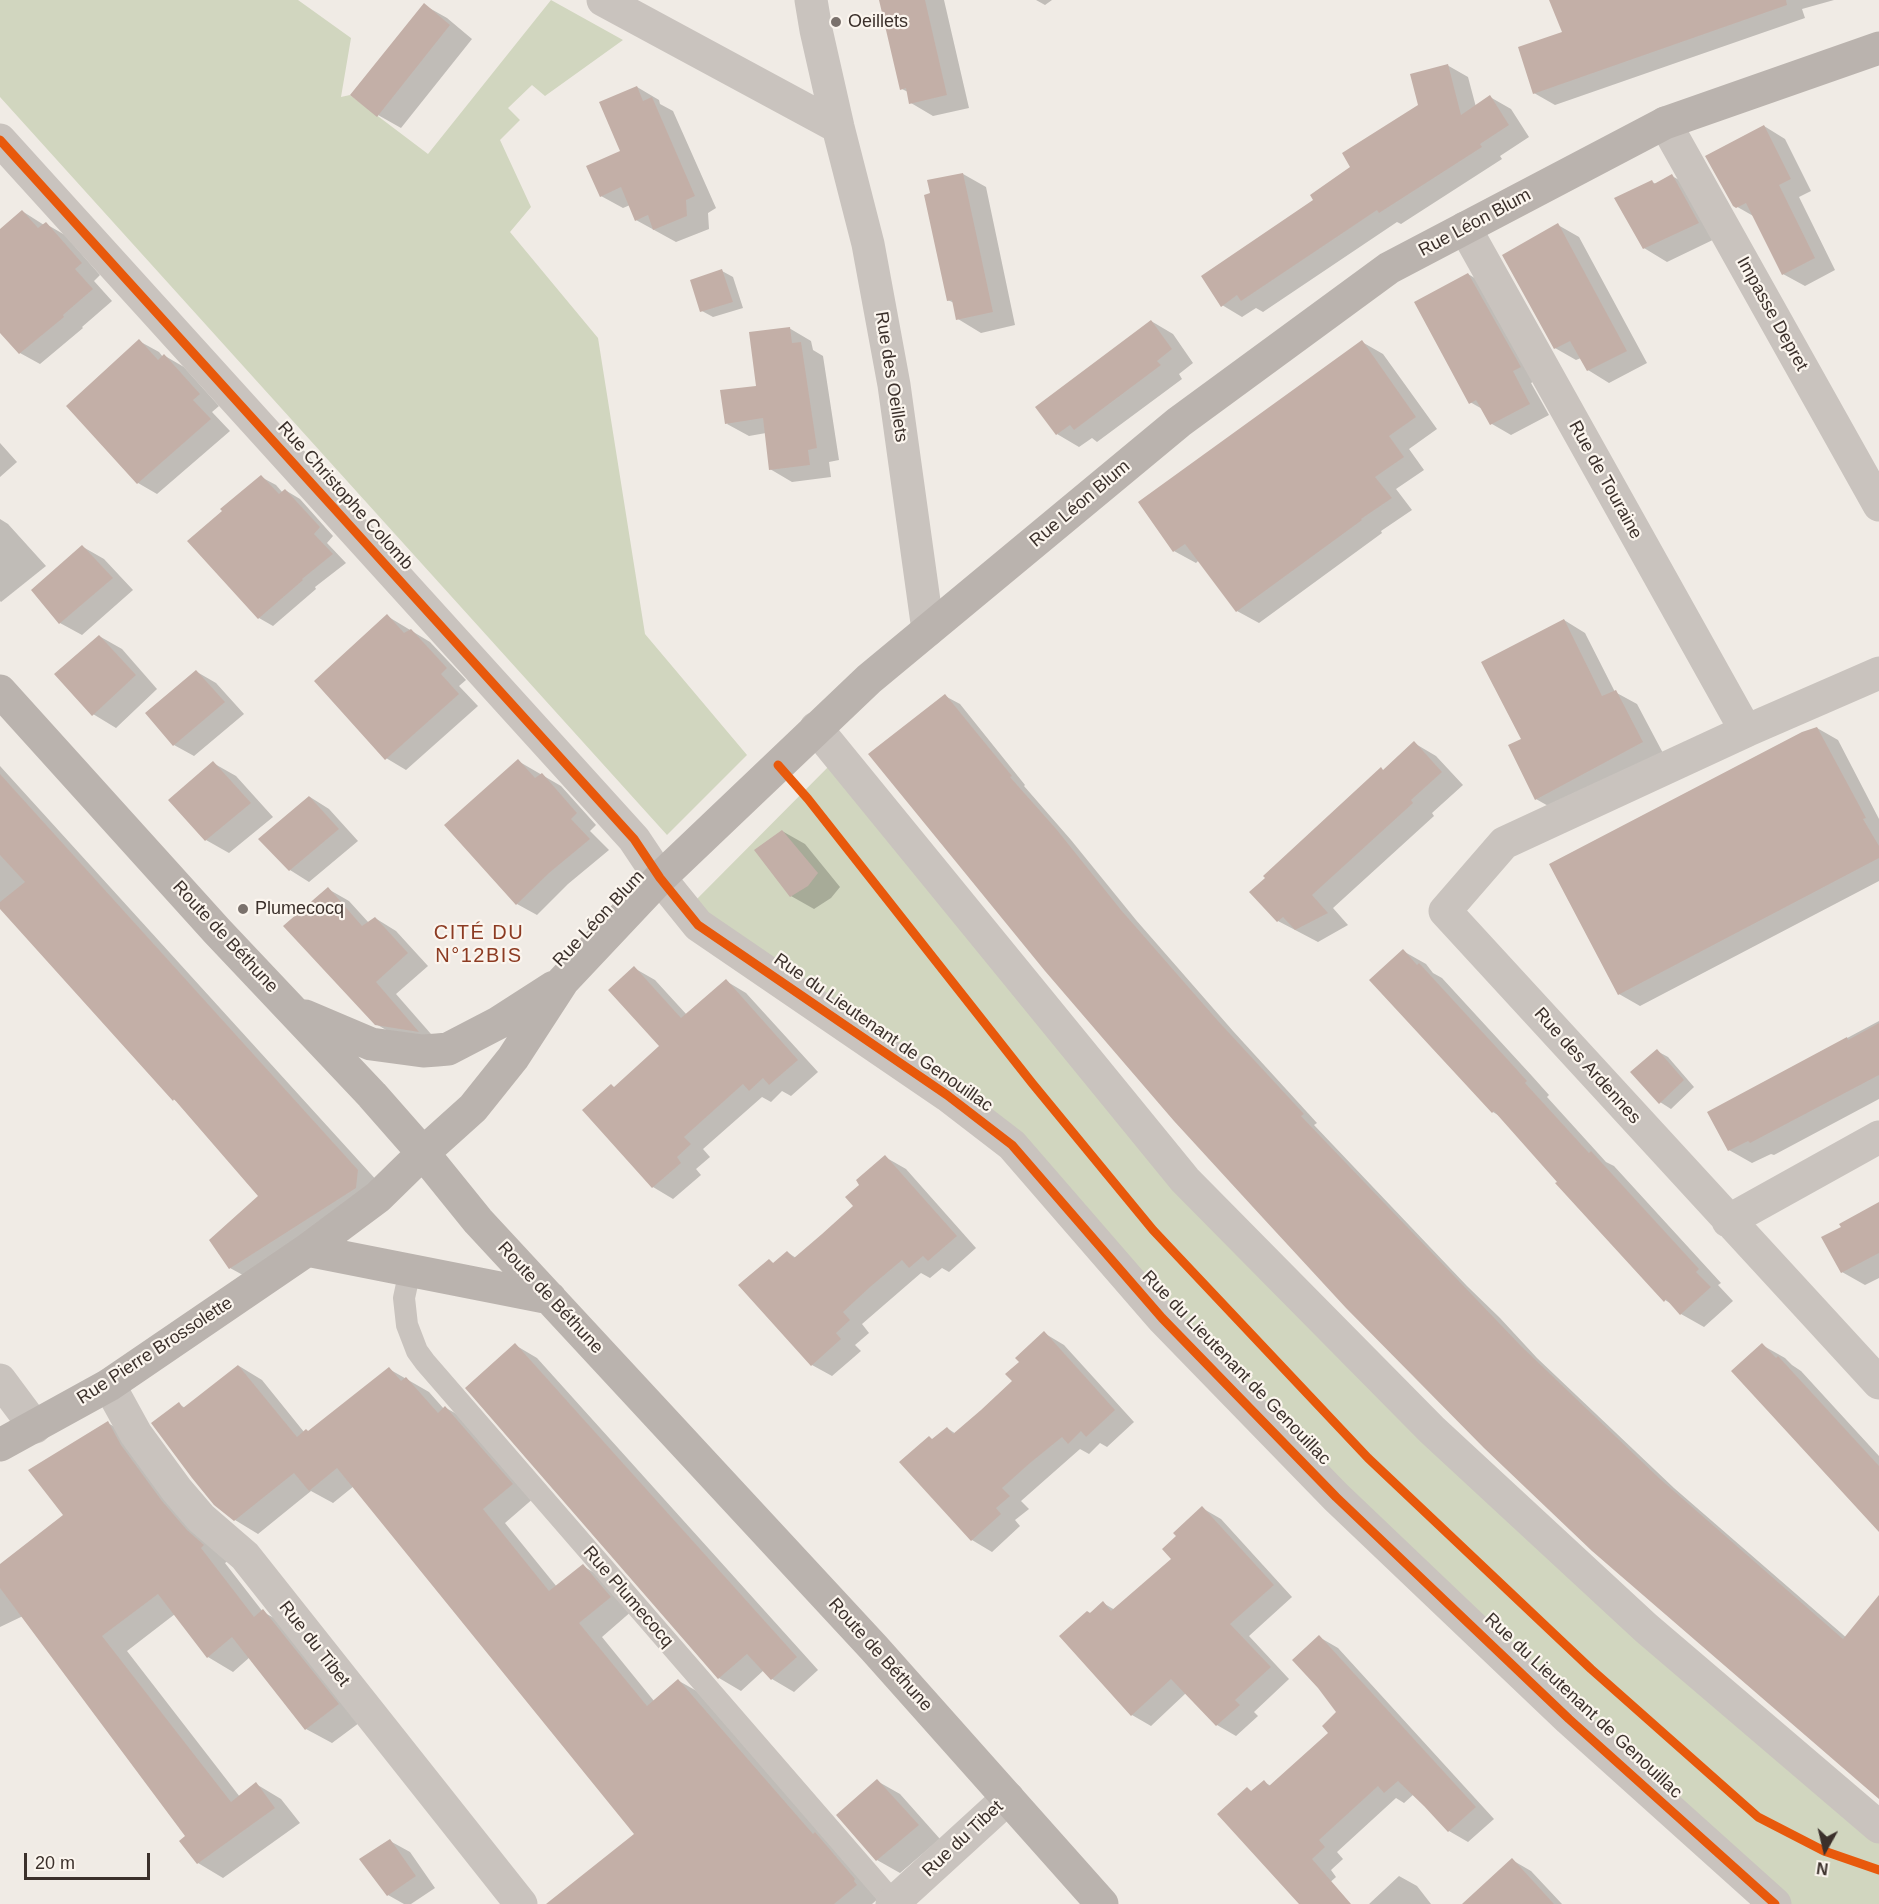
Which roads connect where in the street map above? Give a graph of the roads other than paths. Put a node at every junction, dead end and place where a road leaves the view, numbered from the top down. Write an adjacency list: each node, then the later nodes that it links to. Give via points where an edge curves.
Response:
1 (603, 0): 5 (street)
2 (811, 0): 5 (street, Rue des Oeillets)
3 (1879, 48): 4 (street, Rue Léon Blum)
4 (1665, 123): 7 (street, Rue Léon Blum); 8 (street, Impasse Depret)
5 (838, 127): 9 (street, Rue des Oeillets, via 868,244 883,326)
6 (0, 140): 14 (street, Rue Christophe Colomb, via 634,839)
7 (1465, 228): 9 (street, Rue Léon Blum, via 1389,268 1179,423); 13 (street, Rue de Touraine)
8 (1879, 505)
9 (928, 630): 12 (street, Rue Léon Blum)
10 (1879, 673): 13 (street)
11 (0, 691): 16 (street, Route de Béthune)
12 (816, 728): 14 (street, Rue Léon Blum); 29 (street, via 1185,1180 1432,1430 1646,1628)
13 (1746, 731): 19 (street, Rue des Ardennes, via 1504,843 1445,911)
14 (660, 878): 15 (street, Rue Léon Blum); 33 (street, Rue du Lieutenant de Genouillac, via 698,925 947,1095 1012,1145 1162,1318 1336,1497 1569,1719)
15 (564, 981): 16 (street, via 448,1049 423,1052 371,1044); 18 (street, Rue Léon Blum, via 513,1058 473,1108)
16 (292, 1010): 18 (street, Route de Béthune)
17 (1879, 1137): 19 (street)
18 (423, 1153): 20 (street, Rue Pierre Brossolette, via 372,1201); 22 (street, Route de Béthune, via 478,1221)
19 (1728, 1221): 24 (street, Rue des Ardennes)
20 (306, 1250): 21 (street); 25 (street, Rue Pierre Brossolette)
21 (410, 1270): 22 (street); 31 (lane, Rue Plumecocq, via 404,1298 407,1324 425,1362)
22 (550, 1298): 28 (street, Route de Béthune)
23 (0, 1380): 26 (street)
24 (1879, 1383)
25 (109, 1385): 26 (street, Rue Pierre Brossolette); 30 (street, Rue du Tibet, via 136,1434 177,1490 201,1518 245,1556)
26 (35, 1427): 27 (street, Rue Pierre Brossolette)
27 (0, 1445)
28 (1008, 1798): 31 (street, Rue du Tibet); 32 (street, Route de Béthune)
29 (1879, 1827)
30 (521, 1904)
31 (894, 1904)
32 (1102, 1904)
33 (1775, 1904)

